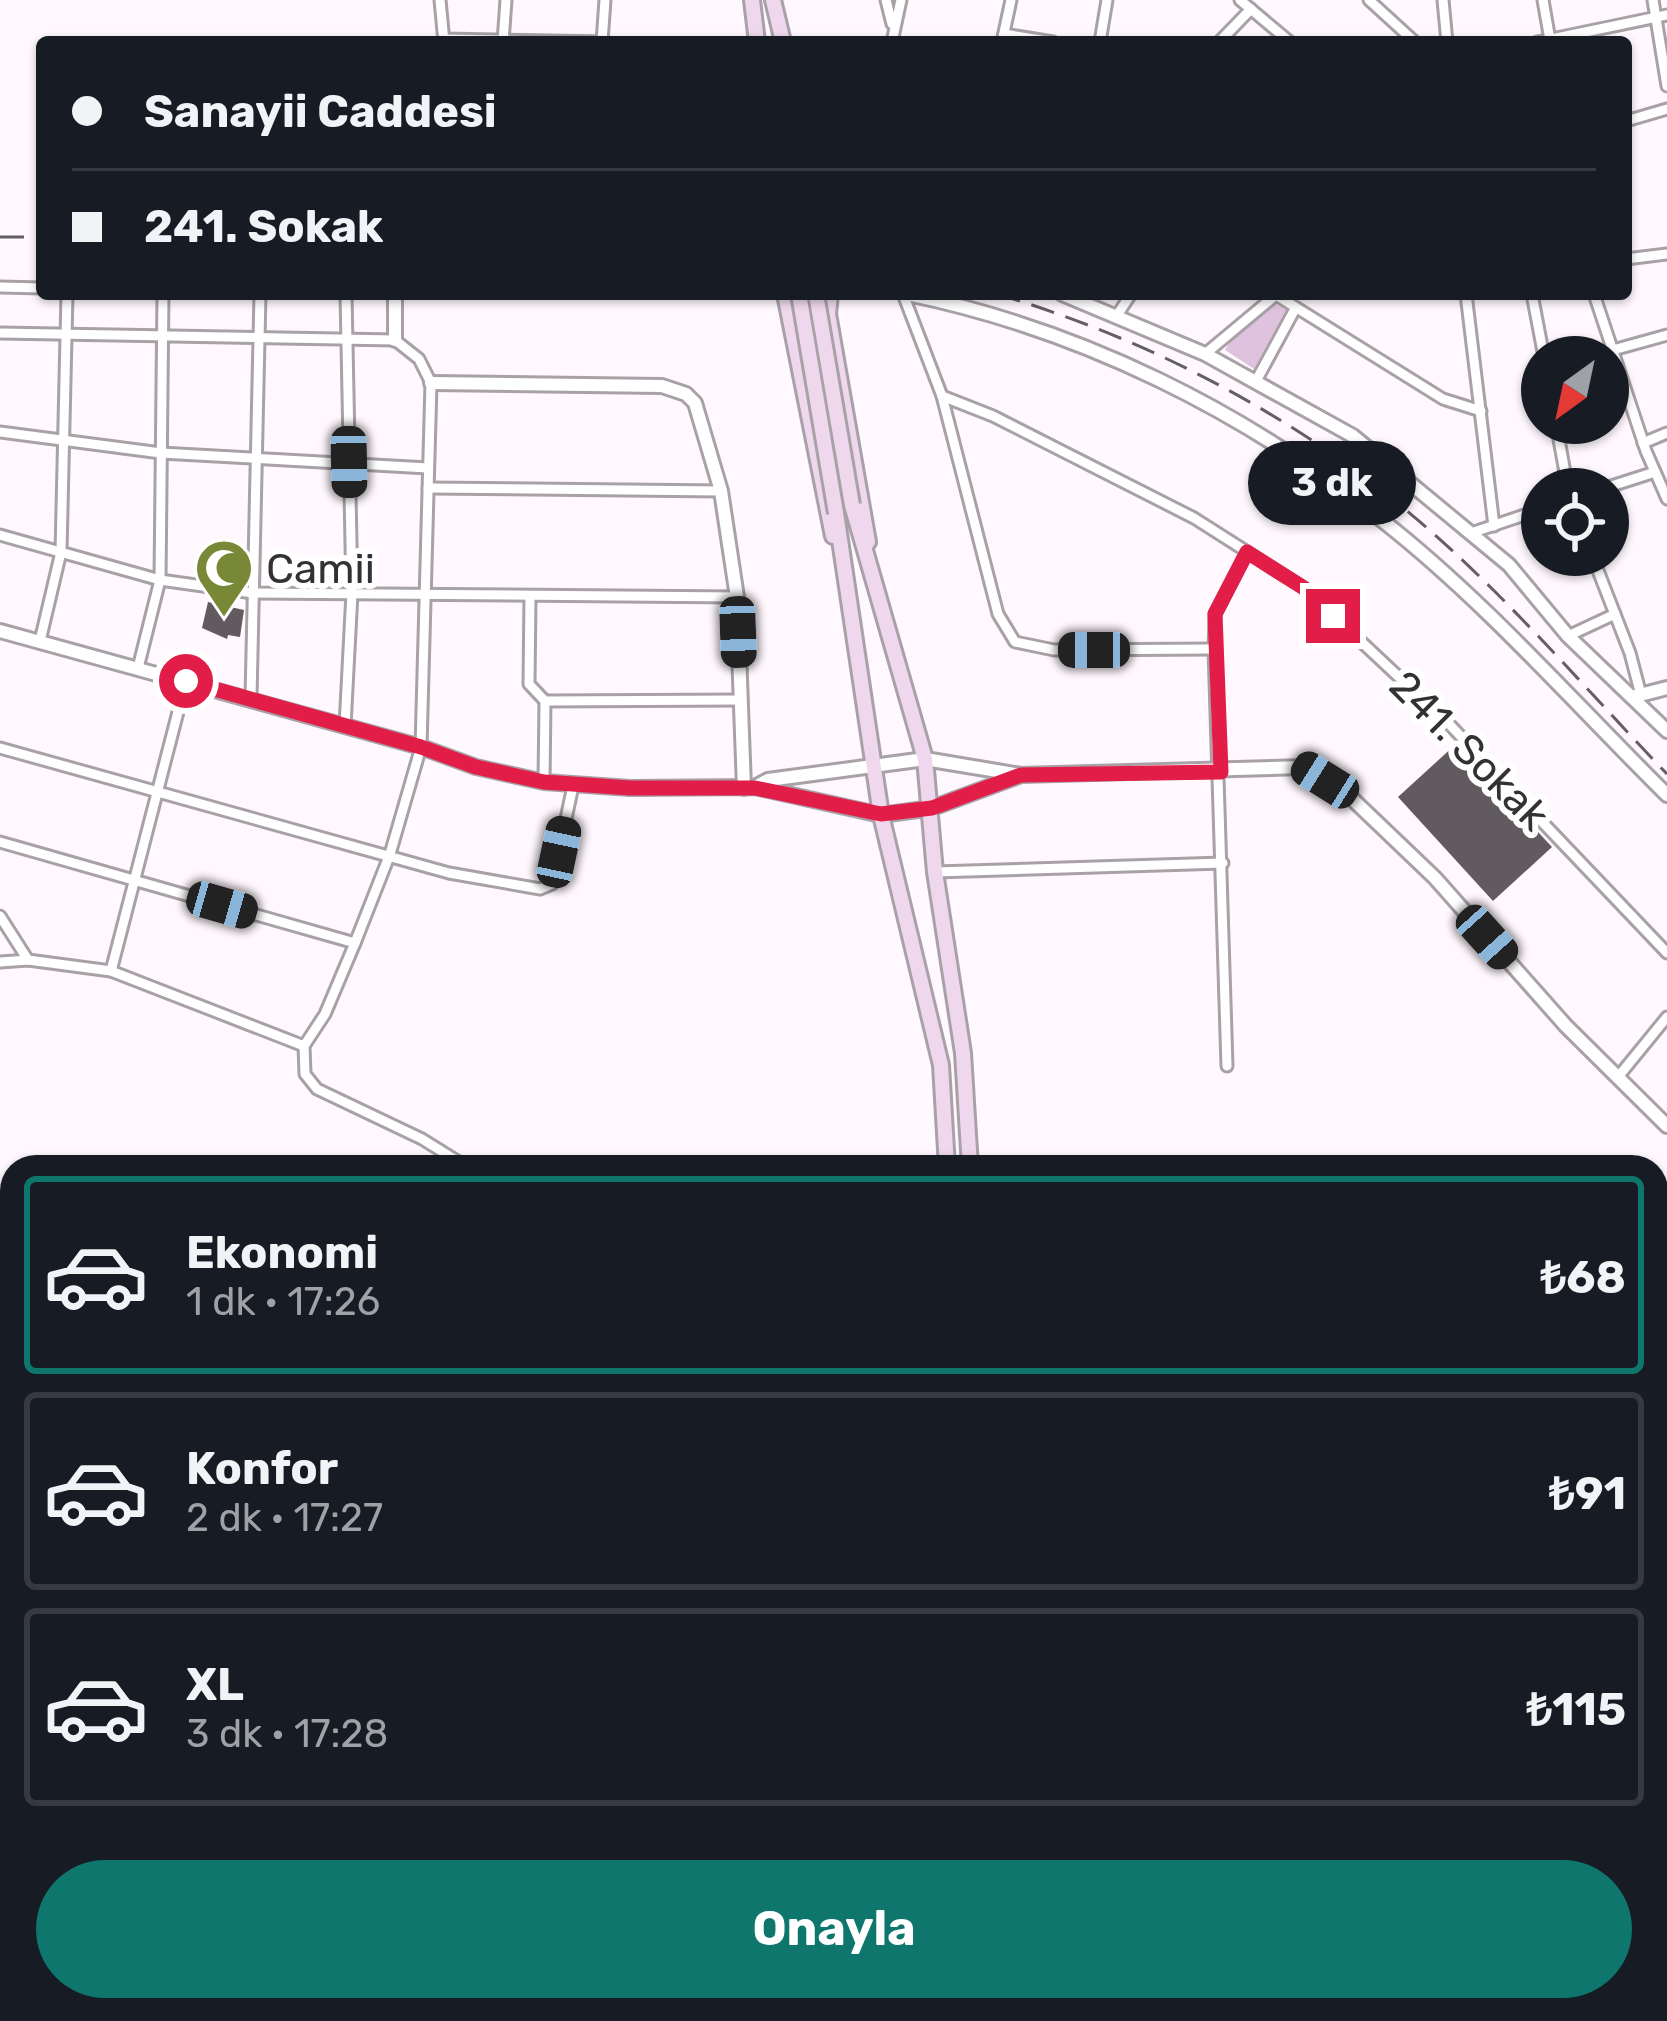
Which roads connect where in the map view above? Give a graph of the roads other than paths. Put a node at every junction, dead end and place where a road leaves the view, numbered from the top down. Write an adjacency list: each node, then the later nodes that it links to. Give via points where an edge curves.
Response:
1 (440, 0): 18 (street)
2 (506, 0): 19 (street)
3 (605, 0): 20 (street)
4 (752, 0): 21 (main road)
5 (772, 0): 22 (main road)
6 (886, 0): 23 (street)
7 (901, 0): 23 (street)
8 (1011, 0): 24 (street)
9 (1107, 0): 25 (street)
10 (1240, 0): 15 (street)
11 (1369, 0): 28 (street)
12 (1443, 0): 29 (street)
13 (1543, 0): 30 (street)
14 (1652, 0): 17 (street)
15 (1251, 9): 26 (street); 27 (street)
16 (1667, 15): 17 (street)
17 (1654, 17): 31 (street); 32 (street)
18 (444, 36)
19 (503, 36)
20 (603, 36)
21 (756, 36)
22 (778, 36)
23 (893, 36)
24 (1003, 36)
25 (1101, 36)
26 (1226, 36)
27 (1283, 36)
28 (1407, 36)
29 (1447, 36)
30 (1549, 36)
31 (1568, 36)
32 (1667, 86)
33 (1667, 110): 34 (street)
34 (1632, 119)
35 (1667, 254): 36 (street)
36 (1632, 258)
37 (0, 287): 38 (street)
38 (36, 288)
39 (67, 300): 62 (street)
40 (163, 300): 69 (street)
41 (260, 300): 66 (street)
42 (347, 300): 70 (street)
43 (395, 300): 71 (street)
44 (785, 300): 63 (main road)
45 (800, 300): 99 (main road, bridge)
46 (804, 300): 63 (main road)
47 (817, 300): 98 (main road, bridge)
48 (823, 300): 60 (main road)
49 (829, 300): 60 (main road)
50 (907, 300): 76 (street)
51 (930, 300): 131 (street, via 1026,323 1244,422 1446,575)
52 (1076, 300): 61 (street)
53 (1127, 300): 61 (street)
54 (1268, 300): 73 (street)
55 (1284, 300): 59 (street)
56 (1467, 300): 78 (street)
57 (1533, 300): 67 (street)
58 (1596, 300): 68 (street)
59 (1295, 309): 74 (street); 78 (street, via 1443,399)
60 (828, 314): 98 (main road, via 868,526)
61 (1116, 317): 73 (street)
62 (66, 333): 64 (street); 69 (street); 81 (street)
63 (792, 333): 99 (main road)
64 (0, 334)
65 (1667, 335): 72 (street)
66 (259, 336): 69 (street); 70 (street); 84 (street)
67 (1540, 336)
68 (1608, 336)
69 (162, 337): 83 (street)
70 (350, 340): 71 (street); 85 (street)
71 (395, 340): 75 (street, via 419,359)
72 (1629, 346)
73 (1205, 354): 74 (street)
74 (1256, 381): 94 (street, via 1353,436)
75 (430, 383): 86 (street); 90 (street, via 673,388 703,416)
76 (942, 396): 97 (street, 241. Sokak, via 1194,518); 111 (street, via 998,614 1015,642 1054,650)
77 (1629, 400): 82 (street)
78 (1481, 411): 93 (street)
79 (0, 432): 81 (street)
80 (1667, 433): 82 (street)
81 (64, 442): 83 (street); 96 (street)
82 (1643, 443): 87 (street)
83 (161, 454): 84 (street); 101 (street)
84 (256, 457): 85 (street); 102 (street)
85 (349, 462): 86 (street); 103 (street)
86 (428, 468): 89 (street)
87 (1654, 472): 88 (street); 91 (street)
88 (1629, 480)
89 (428, 488): 90 (street); 105 (street)
90 (721, 491): 104 (street)
91 (1667, 499)
92 (1521, 516): 93 (street)
93 (1494, 526): 94 (street)
94 (1472, 533): 109 (street)
95 (0, 535): 96 (street)
96 (61, 552): 101 (street); 110 (street)
97 (1247, 552): 111 (street, via 1215,614); 141 (street, 241. Sokak, via 1304,588 1450,725)
98 (868, 565): 123 (main road)
99 (845, 572): 124 (main road)
100 (1600, 576): 107 (street)
101 (160, 580): 102 (street); 112 (street)
102 (254, 593): 103 (street); 116 (street)
103 (352, 593): 105 (street); 119 (street)
104 (737, 597): 106 (street); 117 (street)
105 (426, 598): 106 (street); 121 (street)
106 (530, 598): 118 (street, via 530,684)
107 (1615, 614): 109 (street); 115 (street)
108 (0, 631): 110 (street)
109 (1568, 636): 115 (street)
110 (40, 641): 112 (street)
111 (1214, 649): 125 (street)
112 (138, 668): 113 (street)
113 (186, 681): 116 (street); 130 (street)
114 (1667, 688): 115 (street)
115 (1636, 696): 120 (street)
116 (251, 698): 119 (street)
117 (741, 700): 118 (street); 129 (street)
118 (545, 701): 127 (street)
119 (345, 726): 121 (street)
120 (1667, 731)
121 (421, 747): 127 (street); 135 (street)
122 (0, 748): 130 (street)
123 (925, 759): 124 (street); 126 (street); 132 (main road)
124 (873, 764): 129 (street); 133 (main road)
125 (1221, 772): 126 (street); 136 (street); 148 (street, via 1304,767 1345,793)
126 (1021, 775): 132 (street)
127 (544, 782): 128 (street)
128 (573, 786): 129 (street); 135 (street, via 552,884 540,889)
129 (750, 788): 133 (street)
130 (158, 792): 135 (street); 138 (street)
131 (1667, 795)
132 (932, 808): 133 (street); 137 (main road)
133 (881, 814): 151 (main road, via 940,1065)
134 (0, 842): 138 (street)
135 (390, 854): 140 (street)
136 (1223, 863): 137 (street); 147 (street)
137 (935, 872): 152 (main road, via 963,1053)
138 (134, 880): 140 (street); 144 (street)
139 (0, 916): 142 (street)
140 (355, 943): 146 (street)
141 (1667, 953)
142 (28, 961): 143 (street); 144 (street)
143 (0, 962)
144 (111, 971): 146 (street)
145 (1667, 1017): 148 (street)
146 (304, 1046): 150 (street, via 313,1087)
147 (1227, 1066)
148 (1618, 1077): 149 (street)
149 (1667, 1126)
150 (447, 1155)
151 (946, 1155)
152 (969, 1155)

